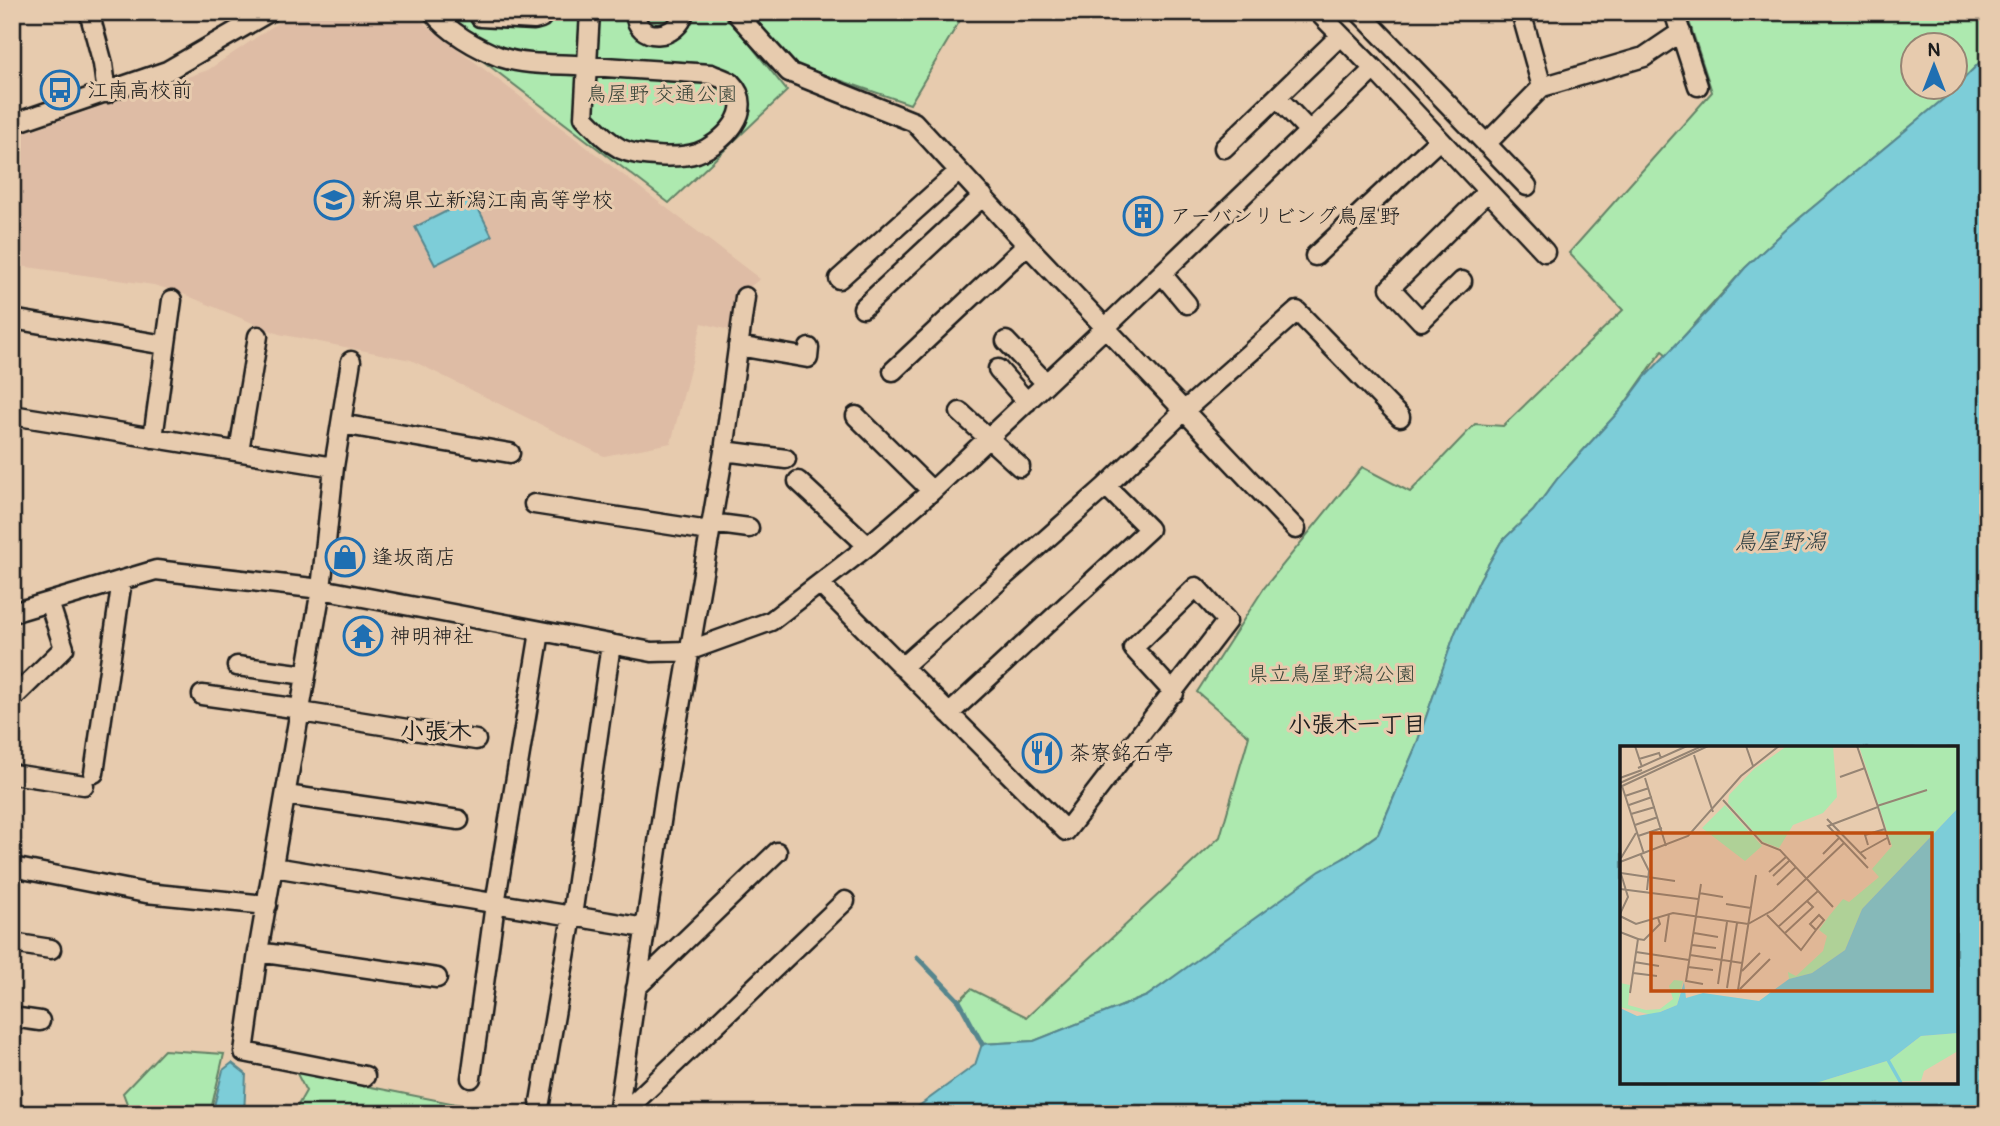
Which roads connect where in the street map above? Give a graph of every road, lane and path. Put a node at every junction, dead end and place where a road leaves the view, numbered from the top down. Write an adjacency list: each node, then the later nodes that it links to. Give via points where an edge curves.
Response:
1 (89, 12): 21 (street)
2 (269, 12): 21 (street, via 167,71)
3 (433, 12): 16 (street)
4 (545, 12): 13 (street, via 534,20)
5 (590, 12): 17 (street)
6 (635, 12): 7 (street, via 642,30 652,35 666,35 676,28)
7 (684, 12)
8 (735, 12): 28 (street, via 789,72 914,122)
9 (1318, 12): 15 (street)
10 (1359, 12): 26 (street)
11 (1521, 12): 20 (street)
12 (1674, 12): 14 (street)
13 (480, 15): 16 (street)
14 (1681, 33): 19 (street); 20 (street, via 1644,57)
15 (1340, 36): 18 (street); 22 (street)
16 (479, 47): 17 (street, via 521,62)
17 (587, 66): 17 (street, via 711,74 729,82 738,93 736,124 694,154 624,150 584,117)
18 (1374, 69): 24 (street); 25 (street)
19 (1698, 86)
20 (1542, 87): 26 (street)
21 (107, 93): 23 (street)
22 (1277, 97): 24 (street); 27 (street)
23 (12, 124)
24 (1309, 131): 35 (street)
25 (1439, 140): 30 (street); 34 (street)
26 (1486, 144): 29 (street)
27 (1224, 148)
28 (958, 171): 31 (street); 36 (street)
29 (1527, 186)
30 (1488, 191): 33 (street); 37 (street, via 1390,288 1421,321)
31 (984, 196): 32 (street); 41 (street)
32 (1027, 245): 43 (street); 51 (street)
33 (1545, 252)
34 (1315, 256)
35 (1162, 274): 40 (street); 43 (street)
36 (839, 279)
37 (1462, 281)
38 (745, 297): 47 (street)
39 (172, 300): 46 (street)
40 (1187, 304)
41 (863, 308)
42 (12, 319): 46 (street)
43 (1106, 327): 52 (street); 54 (street)
44 (258, 336): 62 (street)
45 (1006, 341): 52 (street)
46 (165, 345): 60 (street)
47 (738, 346): 48 (street, via 808,358); 63 (street)
48 (809, 348)
49 (351, 361): 59 (street)
50 (998, 369): 53 (street)
51 (893, 372)
52 (1046, 383): 53 (street)
53 (1027, 402): 61 (street)
54 (1185, 410): 58 (street, via 1297,311); 69 (street); 74 (street)
55 (960, 412): 61 (street)
56 (12, 415): 60 (street)
57 (856, 416): 70 (street)
58 (1400, 417)
59 (341, 424): 64 (street); 66 (street)
60 (153, 438): 62 (street)
61 (988, 438): 67 (street); 70 (street)
62 (239, 451): 66 (street)
63 (723, 451): 65 (street); 72 (street)
64 (510, 453)
65 (786, 459)
66 (334, 467): 78 (street)
67 (1020, 467)
68 (799, 481): 75 (street)
69 (1107, 486): 85 (street); 91 (street, via 1149,528)
70 (932, 491): 75 (street)
71 (534, 504): 72 (street)
72 (710, 527): 73 (street); 83 (street)
73 (749, 528)
74 (1296, 529)
75 (868, 546): 77 (street)
76 (122, 580): 78 (street, via 156,570); 79 (street); 93 (street, via 89,779)
77 (820, 584): 83 (street, via 771,621); 85 (street)
78 (321, 589): 81 (street); 86 (street)
79 (50, 602): 80 (street); 89 (street, via 64,648)
80 (12, 613)
81 (540, 632): 82 (street); 100 (street)
82 (611, 645): 83 (street, via 652,652); 102 (street)
83 (688, 651): 103 (street)
84 (237, 666): 86 (street)
85 (902, 667): 91 (street)
86 (306, 675): 90 (street)
87 (1174, 692): 87 (street, via 1227,621 1196,587 1133,648); 91 (street, via 1066,831)
88 (202, 695): 90 (street)
89 (12, 699)
90 (300, 711): 92 (street); 94 (street)
91 (949, 714)
92 (477, 740)
93 (12, 774)
94 (286, 794): 95 (street); 98 (street)
95 (459, 820)
96 (777, 852): 108 (street)
97 (12, 867): 101 (street, via 146,893)
98 (274, 867): 100 (street); 101 (street)
99 (845, 901): 114 (street)
100 (495, 904): 102 (street); 112 (street)
101 (267, 905): 106 (street)
102 (572, 916): 103 (street); 113 (street)
103 (645, 928): 108 (street)
104 (12, 943): 105 (street)
105 (51, 949)
106 (258, 952): 107 (street); 111 (street, via 244,1052)
107 (437, 978)
108 (636, 988): 114 (street)
109 (12, 1017): 110 (street)
110 (40, 1021)
111 (365, 1076)
112 (471, 1078)
113 (540, 1102)
114 (620, 1114)

